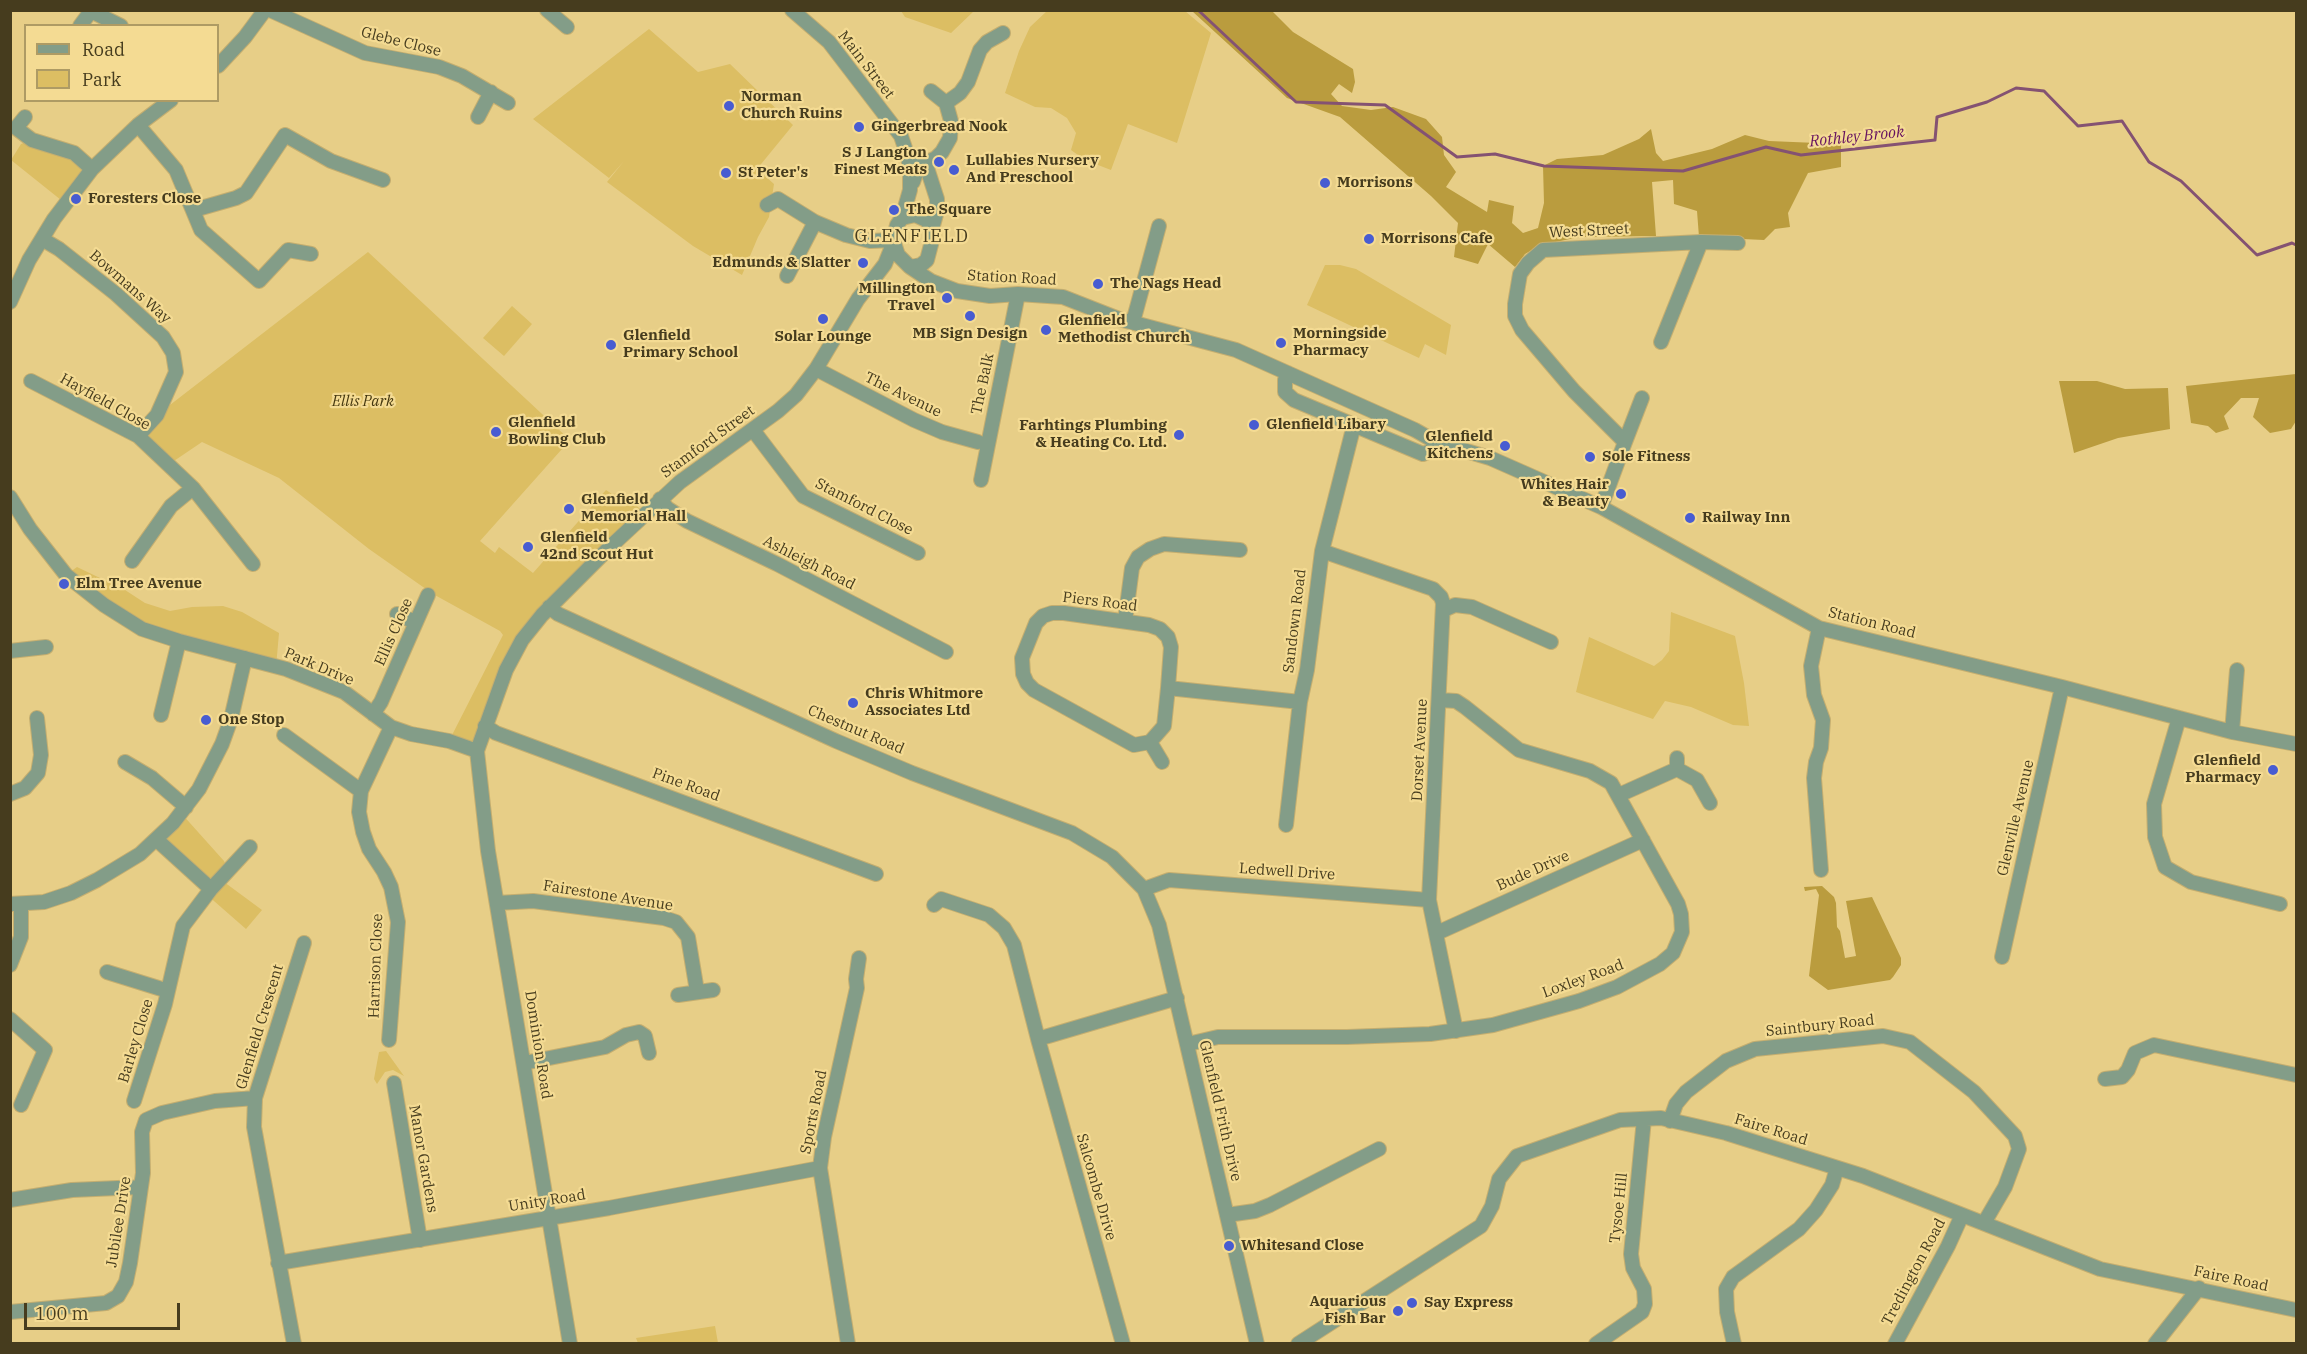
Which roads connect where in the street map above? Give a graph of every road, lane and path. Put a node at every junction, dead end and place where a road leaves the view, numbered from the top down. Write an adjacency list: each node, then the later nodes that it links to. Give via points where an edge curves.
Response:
1 (265, 10): 9 (street)
2 (270, 10): 11 (street, Glebe Close, via 365,53 439,67)
3 (547, 10): 7 (street)
4 (792, 10): 18 (street, Main Street, via 829,42)
5 (82, 24): 6 (street, via 92,10)
6 (117, 24)
7 (567, 27)
8 (1003, 33): 14 (street, via 980,50 965,87)
9 (219, 65)
10 (931, 91): 14 (street)
11 (491, 92): 13 (street, Glebe Close); 16 (street)
12 (168, 102): 17 (street)
13 (508, 103)
14 (946, 103): 19 (street, via 950,138 936,158)
15 (25, 117): 20 (street, via 16,128 32,140 74,153)
16 (478, 117)
17 (138, 126): 20 (street); 24 (street, via 176,170)
18 (901, 136): 19 (street); 22 (street, Main Street, via 908,157)
19 (923, 164): 22 (street, via 915,172); 28 (street, via 937,199)
20 (92, 169): 29 (street)
21 (383, 180): 24 (street, via 331,161 285,135 246,192)
22 (910, 190): 25 (street, Main Street)
23 (767, 205): 26 (street, via 778,199)
24 (194, 210): 33 (street, via 201,230 259,281 288,250)
25 (902, 218): 28 (street, via 921,216); 30 (street)
26 (815, 222): 30 (street, via 846,235); 37 (street)
27 (1159, 226): 41 (street)
28 (932, 229): 34 (street)
29 (42, 238): 40 (street); 49 (street, Bowmans Way, via 116,294 163,337 173,353 176,372 157,415)
30 (893, 242): 35 (street); 36 (street, Stamford Street)
31 (1701, 242): 32 (street, West Street); 42 (street); 52 (street, West Street, via 1543,250 1520,274 1515,316 1522,330 1574,391)
32 (1738, 243)
33 (311, 254)
34 (927, 260): 35 (street); 38 (street)
35 (909, 267): 36 (street, via 893,267); 38 (street, Station Road)
36 (878, 273): 43 (street, Stamford Street)
37 (787, 276)
38 (940, 284): 39 (street, Station Road, via 968,294)
39 (1018, 294): 41 (street, Station Road, via 1063,297); 53 (street, The Balk)
40 (10, 302)
41 (1132, 322): 44 (street, Station Road, via 1236,350)
42 (1661, 342)
43 (816, 369): 48 (street, Stamford Street, via 796,395); 50 (street, The Avenue, via 914,420)
44 (1288, 373): 47 (street, via 1284,387 1288,396); 51 (street, Station Road)
45 (31, 381): 49 (street, Hayfield Close)
46 (1642, 398): 52 (street)
47 (1354, 425): 51 (street, via 1423,454 1431,451); 59 (street, Sandown Road)
48 (753, 430): 55 (street, Stamford Street); 60 (street, Stamford Close, via 803,496)
49 (138, 436): 54 (street, Hayfield Close)
50 (978, 442)
51 (1436, 442): 57 (street, Station Road, via 1490,459)
52 (1625, 442): 57 (street)
53 (981, 480)
54 (193, 488): 61 (street, via 171,506); 62 (street, Hayfield Close)
55 (660, 500): 64 (street, Stamford Street); 74 (street, Ashleigh Road, via 687,521)
56 (12, 503): 70 (street, via 66,575 142,629)
57 (1601, 507): 69 (street, Station Road)
58 (1240, 550): 67 (street, via 1164,544 1150,549 1138,557 1132,568)
59 (1322, 551): 65 (street, via 1433,589 1441,597); 80 (street, Sandown Road)
60 (918, 553)
61 (132, 561)
62 (253, 564)
63 (428, 595): 68 (street, Ellis Close)
64 (549, 607): 85 (street, Stamford Street, via 516,650); 106 (street, Chestnut Road, via 836,741 1071,833 1112,857)
65 (1444, 610): 71 (street, via 1455,605 1472,607); 79 (street, Dorset Avenue)
66 (397, 614): 68 (street)
67 (1125, 621): 78 (street, Piers Road, via 1160,629 1168,638); 89 (street, Piers Road, via 1064,613 1043,616 1036,623 1022,658 1023,674 1034,690 1126,742)
68 (415, 622): 82 (street, Ellis Close)
69 (1819, 628): 77 (street, Station Road); 103 (street, via 1811,666 1814,695 1823,720 1814,778)
70 (179, 641): 75 (street); 81 (street)
71 (1551, 642)
72 (46, 647): 73 (street)
73 (10, 651)
74 (946, 652)
75 (245, 658): 82 (street, Park Drive, via 344,692); 98 (street, via 222,744)
76 (2237, 670): 87 (street)
77 (2062, 687): 84 (street, Station Road); 114 (street, Glenville Avenue)
78 (1168, 688): 80 (street); 89 (street, Piers Road, via 1164,726)
79 (1440, 700): 96 (street, Loxley Road, via 1456,701 1520,750 1590,771 1611,783); 107 (street, Dorset Avenue)
80 (1300, 702): 99 (street, Sandown Road)
81 (167, 708)
82 (373, 714): 86 (street, Park Drive)
83 (37, 718): 95 (street, via 41,755 38,773 25,788)
84 (2179, 718): 87 (street, Station Road); 110 (street, via 2154,804 2155,837 2165,867 2191,882)
85 (485, 726): 91 (street, Stamford Street); 104 (street, Pine Road)
86 (391, 727): 91 (street, Park Drive); 94 (street, Harrison Close)
87 (2232, 732): 90 (street, Station Road)
88 (284, 735): 94 (street)
89 (1150, 742): 93 (street)
90 (2296, 744)
91 (477, 751): 108 (street, Dominion Road)
92 (124, 762): 98 (street, via 152,778)
93 (1163, 765)
94 (361, 791): 125 (street, Harrison Close, via 359,812 363,832 391,887 398,922)
95 (10, 794)
96 (1619, 795): 97 (street, via 1677,764 1697,780); 101 (street, Loxley Road)
97 (1710, 803)
98 (186, 807): 100 (street)
99 (1286, 825)
100 (157, 840): 105 (street); 109 (street, via 121,867 70,894 44,902)
101 (1643, 840): 112 (street, Bude Drive); 124 (street, Loxley Road, via 1681,914 1680,939 1667,958 1617,987 1579,1001)
102 (250, 847): 105 (street, Barley Close)
103 (1821, 870)
104 (876, 874)
105 (211, 889): 119 (street, Barley Close, via 183,926)
106 (1144, 889): 107 (street, Ledwell Drive, via 1169,880); 122 (street, Glenfield Frith Drive)
107 (1429, 900): 112 (street, Dorset Avenue)
108 (497, 903): 120 (street, Fairestone Avenue, via 533,901 676,922 688,937); 129 (street, Dominion Road)
109 (16, 904): 116 (street, via 21,937)
110 (2280, 904)
111 (934, 905): 126 (street, Salcombe Drive, via 941,899 989,915 1004,928 1014,945)
112 (1437, 933): 124 (street, Dorset Avenue)
113 (304, 943): 133 (street, Glenfield Crescent)
114 (2001, 957)
115 (859, 958): 139 (street, Sports Road, via 857,988)
116 (10, 964)
117 (107, 972): 119 (street, Barley Close)
118 (713, 990): 120 (street)
119 (168, 991): 134 (street, Barley Close)
120 (697, 991): 121 (street)
121 (678, 995)
122 (1177, 998): 126 (street); 127 (street, Glenfield Frith Drive)
123 (10, 1019): 135 (street, via 45,1050)
124 (1456, 1031): 127 (street, Loxley Road, via 1347,1037 1218,1037)
125 (389, 1040)
126 (1038, 1040): 155 (street, Salcombe Drive)
127 (1188, 1044): 143 (street, Glenfield Frith Drive)
128 (649, 1053): 129 (street, via 645,1036 639,1032 605,1047)
129 (524, 1064): 145 (street, Dominion Road)
130 (2296, 1075): 131 (street, via 2154,1045 2135,1053 2122,1077)
131 (2105, 1079)
132 (394, 1083): 147 (street, Manor Gardens)
133 (255, 1098): 141 (street, Jubilee Drive, via 215,1101 146,1120 142,1132); 148 (street, Glenfield Crescent, via 255,1127)
134 (134, 1101)
135 (21, 1105)
136 (1644, 1119): 137 (street, Faire Road); 157 (street, Faire Road, via 1620,1120 1517,1156 1499,1179 1492,1206 1481,1226); 158 (street, Tysoe Hill, via 1631,1254 1644,1289 1645,1304 1642,1312)
137 (1670, 1120): 140 (street, Faire Road); 146 (street, Saintbury Road, via 1686,1092 1726,1061 1755,1049 1883,1036 1910,1042 1974,1092 2015,1136 2019,1149 2005,1187)
138 (1379, 1149): 143 (street, via 1270,1205)
139 (820, 1168): 145 (street, Unity Road); 154 (street, Sports Road)
140 (1837, 1168): 144 (street, Faire Road); 159 (street, via 1827,1193 1799,1229 1733,1276 1726,1289)
141 (141, 1187): 142 (street, via 72,1190); 151 (street, Jubilee Drive, via 126,1282 118,1296 106,1303)
142 (10, 1200)
143 (1227, 1215): 156 (street, Glenfield Frith Drive)
144 (1962, 1215): 146 (street, Faire Road); 160 (street, Tredington Road)
145 (549, 1218): 147 (street, Unity Road); 153 (street, Dominion Road)
146 (1984, 1223): 149 (street, Faire Road, via 2100,1269)
147 (420, 1240): 148 (street, Unity Road)
148 (278, 1263): 152 (street, Glenfield Crescent)
149 (2199, 1288): 150 (street, Faire Road); 161 (street)
150 (2296, 1310)
151 (10, 1312)
152 (294, 1344)
153 (570, 1344)
154 (848, 1344)
155 (1123, 1344)
156 (1257, 1344)
157 (1298, 1344)
158 (1596, 1344)
159 (1734, 1344)
160 (1895, 1344)
161 (2155, 1344)

